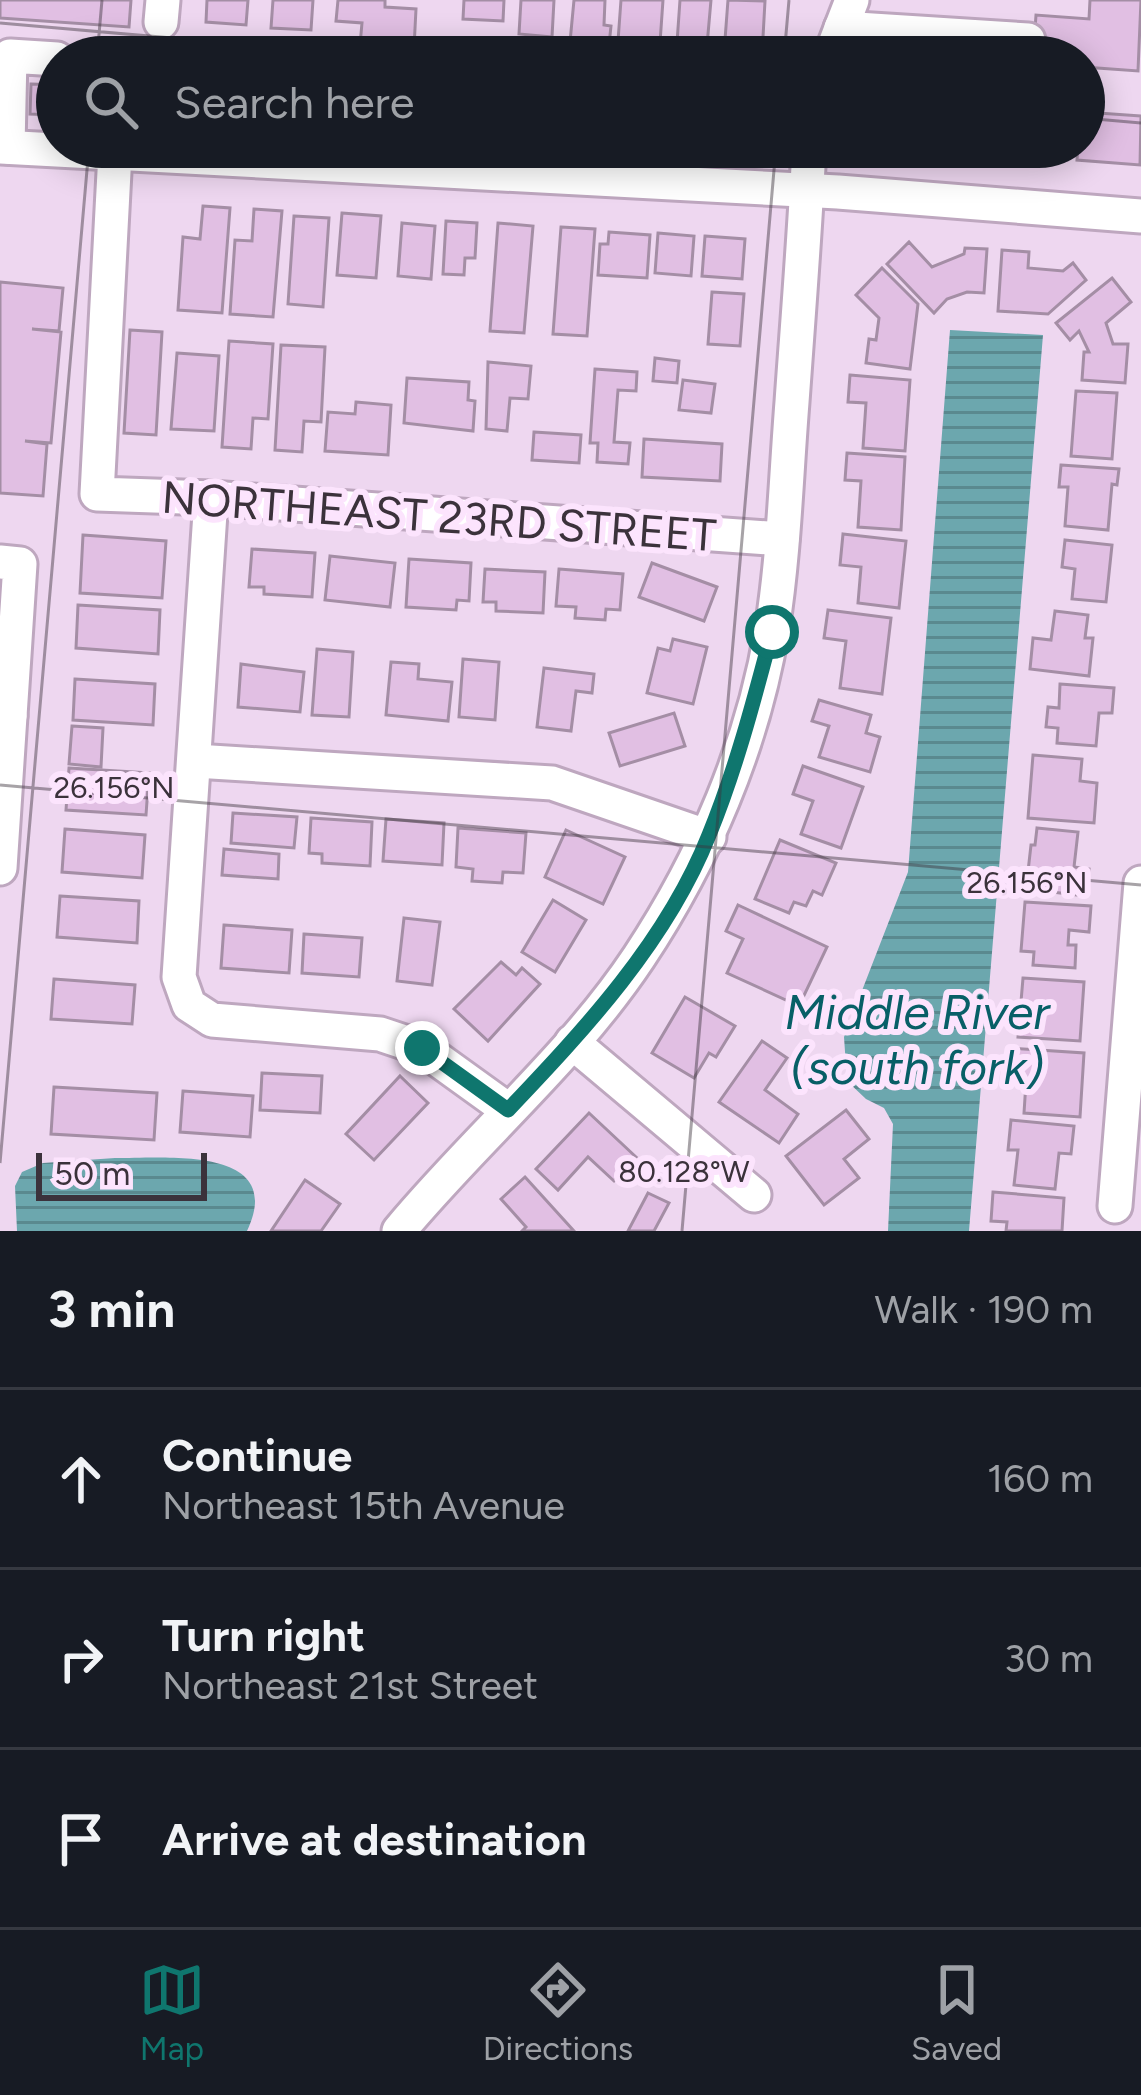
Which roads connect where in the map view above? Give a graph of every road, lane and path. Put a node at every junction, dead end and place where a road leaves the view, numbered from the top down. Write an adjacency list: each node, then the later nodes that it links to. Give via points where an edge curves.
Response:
1 (841, 28): 2 (street)
2 (966, 36)
3 (36, 58): 4 (street, via 10,56)
4 (4, 147): 5 (street)
5 (36, 149)
6 (114, 168): 11 (street, NORTHEAST 23RD STREET, via 97,494)
7 (388, 168): 9 (street)
8 (808, 168): 9 (street)
9 (807, 191): 10 (street); 12 (street)
10 (1141, 216)
11 (211, 498): 12 (street, NORTHEAST 23RD STREET); 15 (street)
12 (782, 539): 16 (street, via 772,632)
13 (0, 562): 14 (street, via 20,564)
14 (5, 715): 17 (street)
15 (195, 761): 16 (street, via 552,783); 20 (street, via 179,977 190,1005 212,1020 380,1034 422,1048)
16 (709, 837): 19 (street, via 637,961)
17 (0, 868)
18 (1141, 883): 22 (street)
19 (572, 1042): 20 (street); 21 (street)
20 (508, 1110): 23 (street)
21 (754, 1195)
22 (1114, 1206)
23 (399, 1231)

